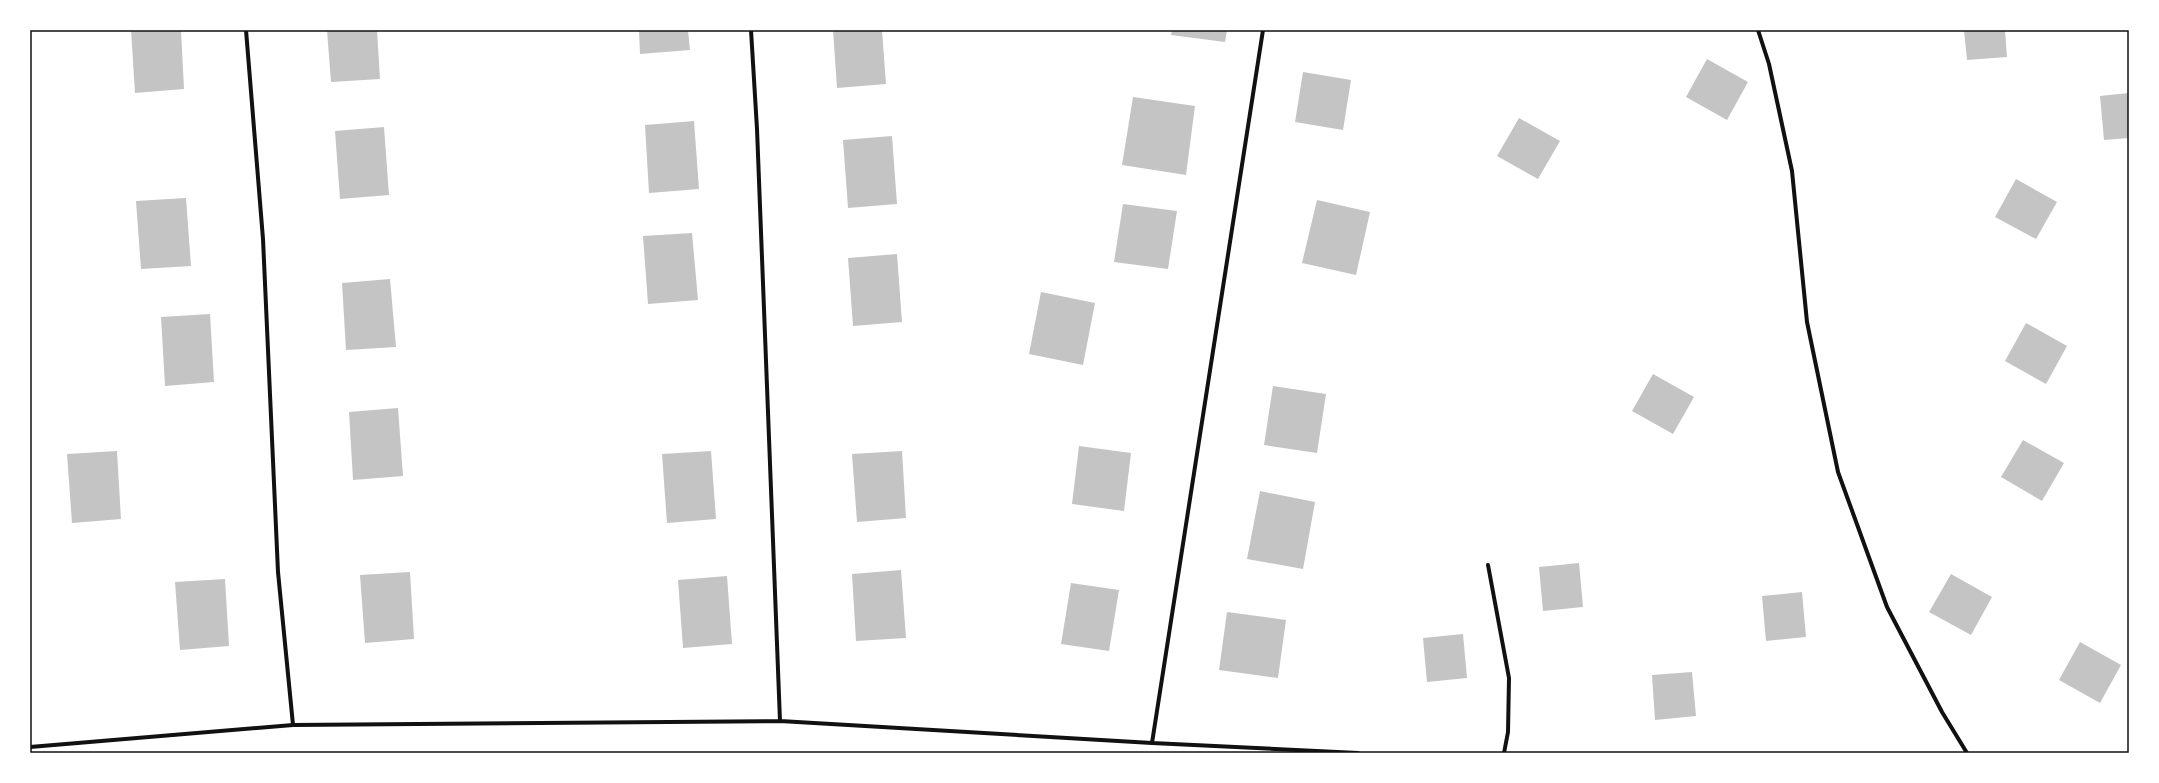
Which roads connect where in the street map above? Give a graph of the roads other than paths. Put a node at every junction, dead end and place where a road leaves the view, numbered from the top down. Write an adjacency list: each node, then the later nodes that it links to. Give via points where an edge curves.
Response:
1 (246, 30): 7 (street, via 263,240 278,572)
2 (751, 30): 6 (street)
3 (1264, 30): 8 (street)
4 (1758, 30): 12 (street, via 1770,64 1792,171 1807,322 1838,472 1887,607 1942,712)
5 (1488, 565): 11 (street, via 1510,678 1508,732)
6 (780, 721): 7 (street); 8 (street)
7 (293, 725): 9 (street)
8 (1152, 743): 10 (street)
9 (30, 746)
10 (1358, 753)
11 (1504, 753)
12 (1967, 753)

